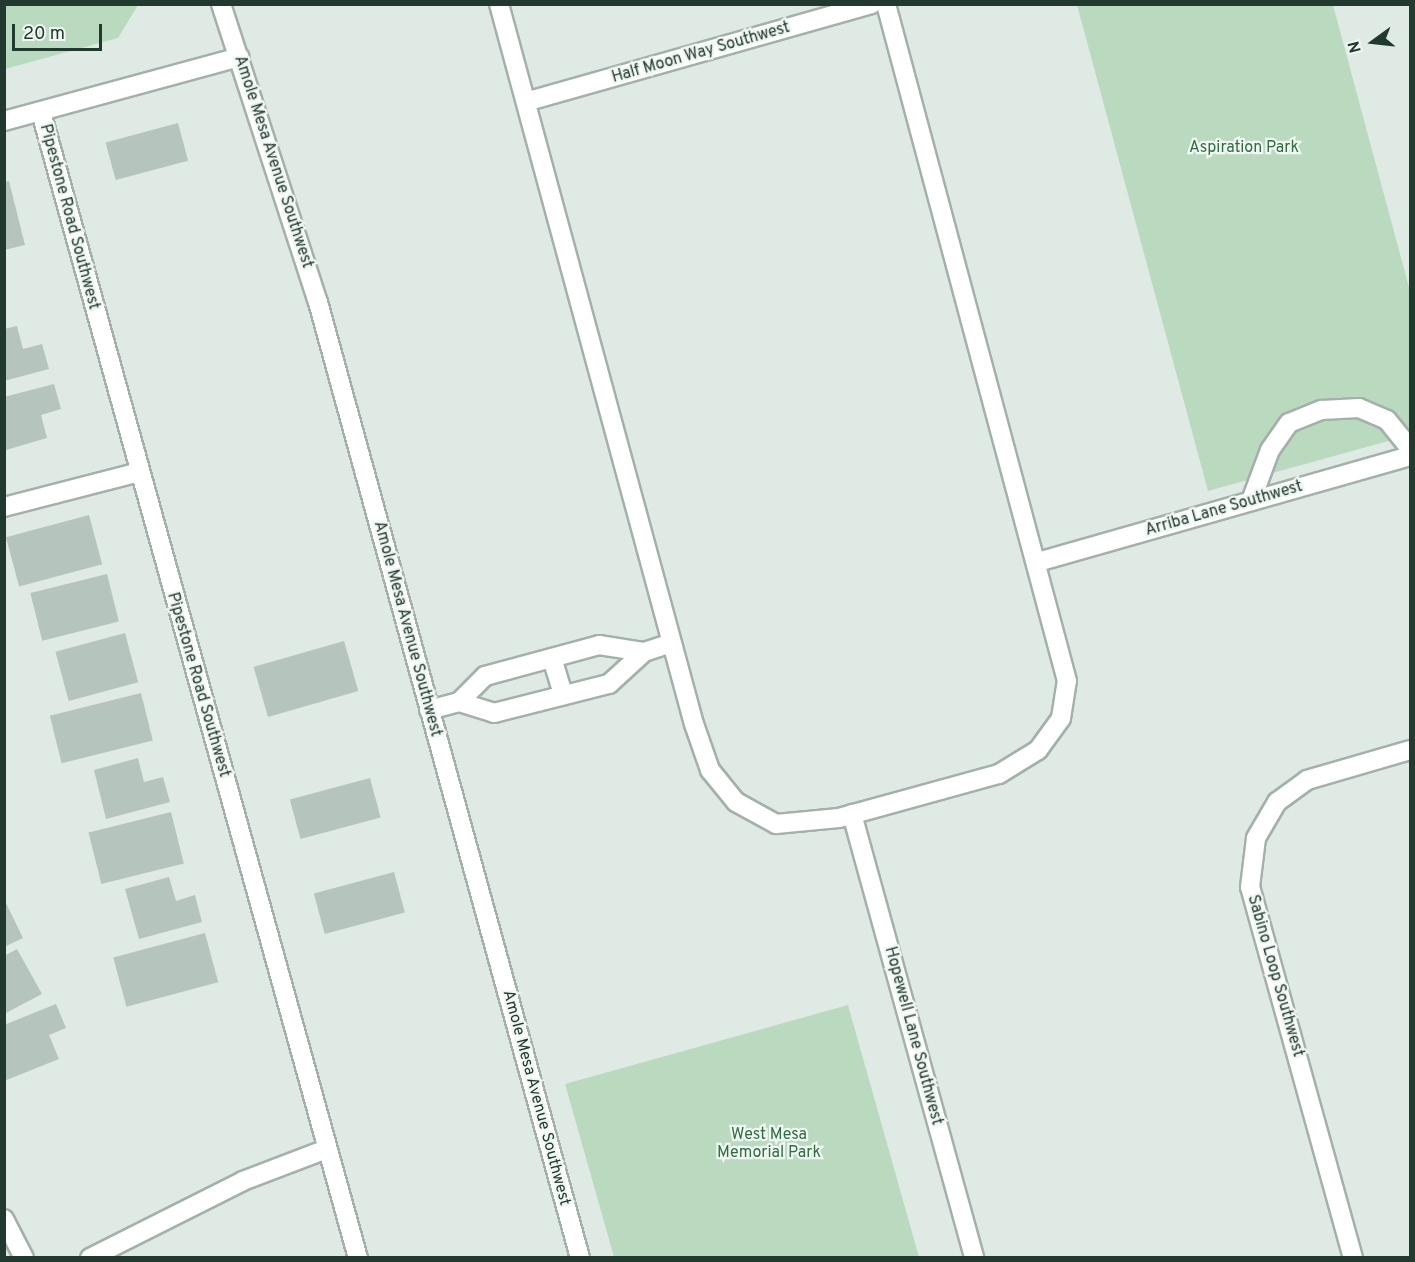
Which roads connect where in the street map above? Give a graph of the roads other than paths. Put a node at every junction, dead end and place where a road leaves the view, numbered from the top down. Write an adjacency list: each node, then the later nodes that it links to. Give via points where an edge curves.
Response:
1 (220, 4): 5 (street, Amole Mesa Avenue Southwest)
2 (499, 4): 6 (street)
3 (872, 4): 6 (street, Half Moon Way Southwest)
4 (886, 4): 14 (street)
5 (239, 57): 7 (street); 20 (street, Amole Mesa Avenue Southwest, via 318,302)
6 (529, 101): 15 (street)
7 (40, 112): 8 (street); 11 (street, Pipestone Road Southwest)
8 (4, 121)
9 (1410, 448): 12 (street, via 1387,420 1359,408 1322,410 1289,423 1270,450)
10 (1410, 456): 12 (street, Arriba Lane Southwest)
11 (139, 472): 13 (street); 23 (street, Pipestone Road Southwest)
12 (1251, 501): 14 (street, Arriba Lane Southwest)
13 (4, 507)
14 (1038, 562): 22 (street, via 1067,681 1061,718 1038,750 999,774)
15 (672, 643): 16 (street); 22 (street, via 710,770 736,802 776,824)
16 (644, 651): 17 (street, via 599,645); 18 (street, via 609,684)
17 (552, 658): 18 (street); 19 (street, via 485,676)
18 (563, 695): 19 (street, via 494,713)
19 (459, 702): 20 (street)
20 (429, 710): 28 (street, Amole Mesa Avenue Southwest)
21 (1410, 750): 30 (street, Sabino Loop Southwest, via 1307,780 1277,802 1256,838 1250,887)
22 (852, 814): 29 (street, Hopewell Lane Southwest)
23 (327, 1149): 26 (street, via 243,1181); 27 (street, Pipestone Road Southwest)
24 (4, 1219): 25 (street)
25 (24, 1257)
26 (90, 1257)
27 (358, 1257)
28 (580, 1257)
29 (974, 1257)
30 (1353, 1257)

